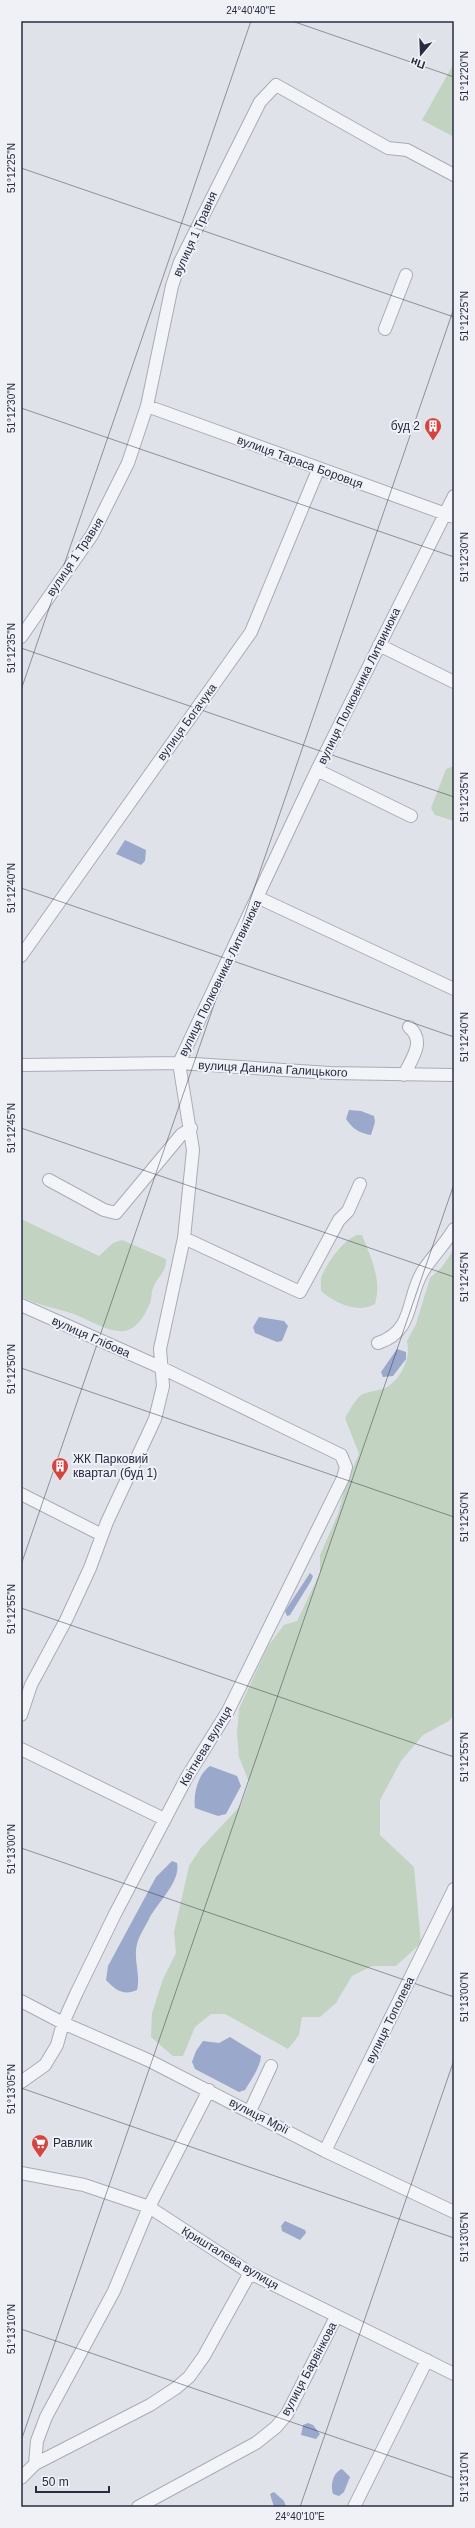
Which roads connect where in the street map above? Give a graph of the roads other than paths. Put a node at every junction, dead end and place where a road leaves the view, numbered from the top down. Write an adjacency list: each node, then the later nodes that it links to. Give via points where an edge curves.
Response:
1 (454, 175): 4 (street, вулиця 1 Травня, via 407,150 382,145 276,85 260,102 180,262 172,286)
2 (406, 275): 3 (street)
3 (385, 330)
4 (147, 406): 5 (street, вулиця Тараса Боровця); 8 (street, вулиця 1 Травня, via 128,463 92,535)
5 (318, 470): 7 (street, вулиця Тараса Боровця); 14 (street, вулиця Богачука, via 251,632)
6 (454, 496): 7 (street, вулиця Полковника Литвинюка)
7 (450, 515): 9 (street, вулиця Полковника Литвинюка)
8 (21, 637)
9 (379, 645): 10 (street); 11 (street, вулиця Полковника Литвинюка)
10 (454, 682)
11 (317, 770): 12 (street); 13 (street, вулиця Полковника Литвинюка)
12 (411, 816)
13 (259, 898): 15 (street); 17 (street, вулиця Полковника Литвинюка)
14 (21, 956)
15 (454, 989)
16 (409, 1027): 19 (street, via 417,1033 418,1041)
17 (179, 1063): 18 (street, вулиця Данила Галицького); 19 (street, вулиця Данила Галицького); 21 (street, вулиця Полковника Литвинюка)
18 (21, 1065)
19 (404, 1075): 20 (street, вулиця Данила Галицького)
20 (454, 1075)
21 (191, 1128): 22 (street, via 181,1135 116,1213 104,1210); 25 (street, вулиця Полковника Литвинюка, via 193,1150)
22 (49, 1180)
23 (360, 1184): 25 (street, via 348,1211 339,1220 300,1292)
24 (454, 1229): 27 (street, via 423,1272 404,1325 391,1339)
25 (184, 1238): 28 (street, вулиця Полковника Литвинюка, via 160,1349)
26 (21, 1305): 28 (street, вулиця Глібова)
27 (378, 1343)
28 (162, 1368): 29 (street, вулиця Глібова, via 341,1455); 31 (street, вулиця Полковника Литвинюка, via 163,1386 155,1419)
29 (346, 1467): 34 (street, Квітнева вулиця, via 343,1478 228,1711)
30 (21, 1494): 31 (street)
31 (102, 1535): 32 (street, вулиця Полковника Литвинюка, via 66,1620 31,1685)
32 (21, 1715)
33 (21, 1749): 34 (street)
34 (164, 1818): 37 (street, Квітнева вулиця)
35 (454, 1889): 42 (street, вулиця Тополева)
36 (21, 2001): 37 (street, вулиця Мрії)
37 (64, 2023): 39 (street, Квітнева вулиця, via 57,2045 45,2065); 40 (street, вулиця Мрії)
38 (271, 2066): 41 (street)
39 (21, 2082)
40 (209, 2090): 41 (street, вулиця Мрії); 44 (street)
41 (250, 2111): 42 (street, вулиця Мрії)
42 (325, 2151): 45 (street, вулиця Мрії)
43 (21, 2173): 44 (street, Кришталева вулиця, via 84,2185)
44 (149, 2207): 46 (street, Кришталева вулиця); 50 (street, via 114,2291 46,2417 37,2441)
45 (452, 2208)
46 (250, 2273): 47 (street, Кришталева вулиця); 50 (street, via 204,2356 180,2384 150,2405)
47 (336, 2317): 48 (street, Кришталева вулиця); 52 (street, вулиця Барвінкова, via 287,2414 276,2427 256,2443)
48 (427, 2360): 49 (street, Кришталева вулиця); 53 (street)
49 (454, 2374)
50 (35, 2464): 51 (street)
51 (21, 2478)
52 (138, 2507)
53 (354, 2507)

